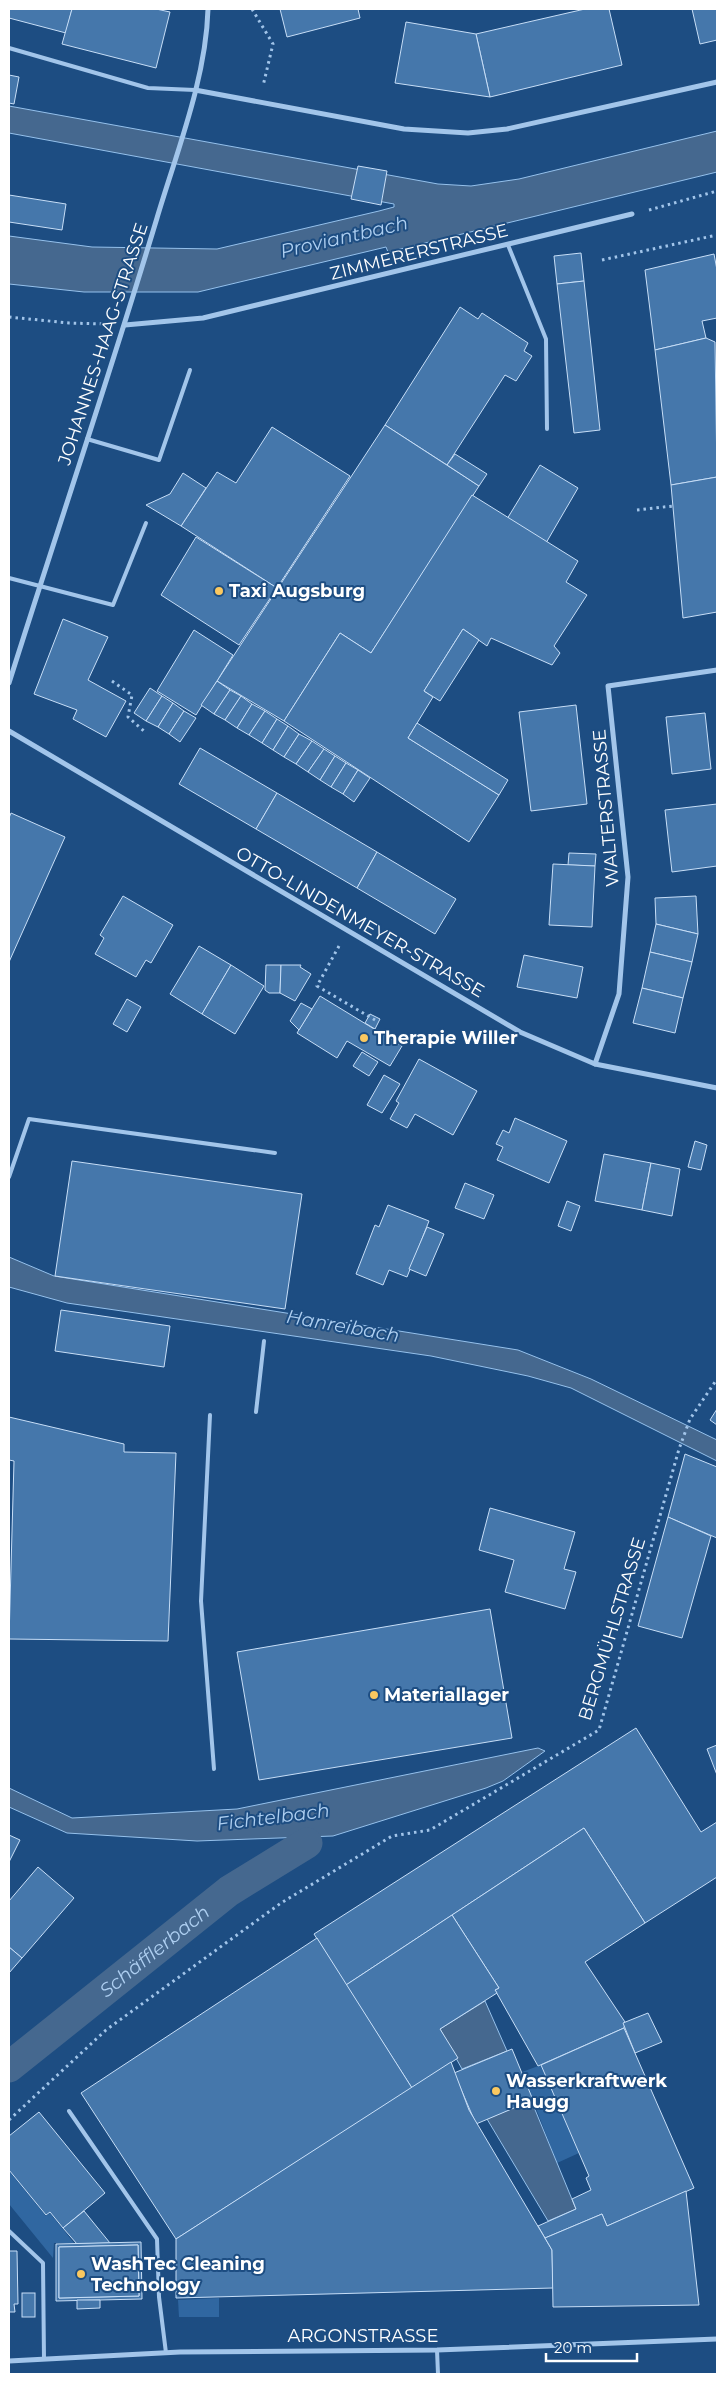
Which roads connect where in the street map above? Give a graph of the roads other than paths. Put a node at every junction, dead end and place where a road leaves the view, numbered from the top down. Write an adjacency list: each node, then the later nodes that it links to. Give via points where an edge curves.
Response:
1 (208, 9): 4 (street, JOHANNES-HAAG-STRASSE, via 207,31)
2 (9, 48): 4 (lane, via 148,88)
3 (717, 82): 4 (street, via 507,129 468,133 404,129)
4 (194, 90): 7 (street, JOHANNES-HAAG-STRASSE)
5 (632, 214): 6 (street, ZIMMERERSTRASSE)
6 (508, 245): 7 (street, ZIMMERERSTRASSE, via 203,318); 9 (lane, via 546,339)
7 (125, 325): 10 (street, JOHANNES-HAAG-STRASSE)
8 (190, 370): 10 (lane, via 159,460)
9 (547, 429)
10 (88, 439): 13 (street, JOHANNES-HAAG-STRASSE)
11 (146, 522): 13 (lane, via 113,606)
12 (9, 578): 13 (lane)
13 (39, 586): 15 (street, JOHANNES-HAAG-STRASSE)
14 (717, 670): 17 (street, WALTERSTRASSE, via 608,686 628,877 619,994)
15 (9, 684)
16 (9, 731): 17 (street, OTTO-LINDENMEYER-STRASSE, via 520,1032)
17 (595, 1064): 18 (street, OTTO-LINDENMEYER-STRASSE)
18 (717, 1088)
19 (275, 1153): 20 (lane, via 29,1119)
20 (9, 1177)
21 (264, 1341): 22 (lane)
22 (256, 1412)
23 (210, 1415): 24 (lane, via 202,1601)
24 (214, 1769)
25 (69, 2111): 29 (lane, via 157,2239 159,2297)
26 (9, 2232): 30 (lane, via 42,2263)
27 (717, 2339): 28 (street, ARGONSTRASSE)
28 (437, 2350): 29 (street, ARGONSTRASSE); 32 (lane)
29 (166, 2353): 30 (street, ARGONSTRASSE)
30 (44, 2359): 31 (street, ARGONSTRASSE)
31 (9, 2360)
32 (438, 2374)

